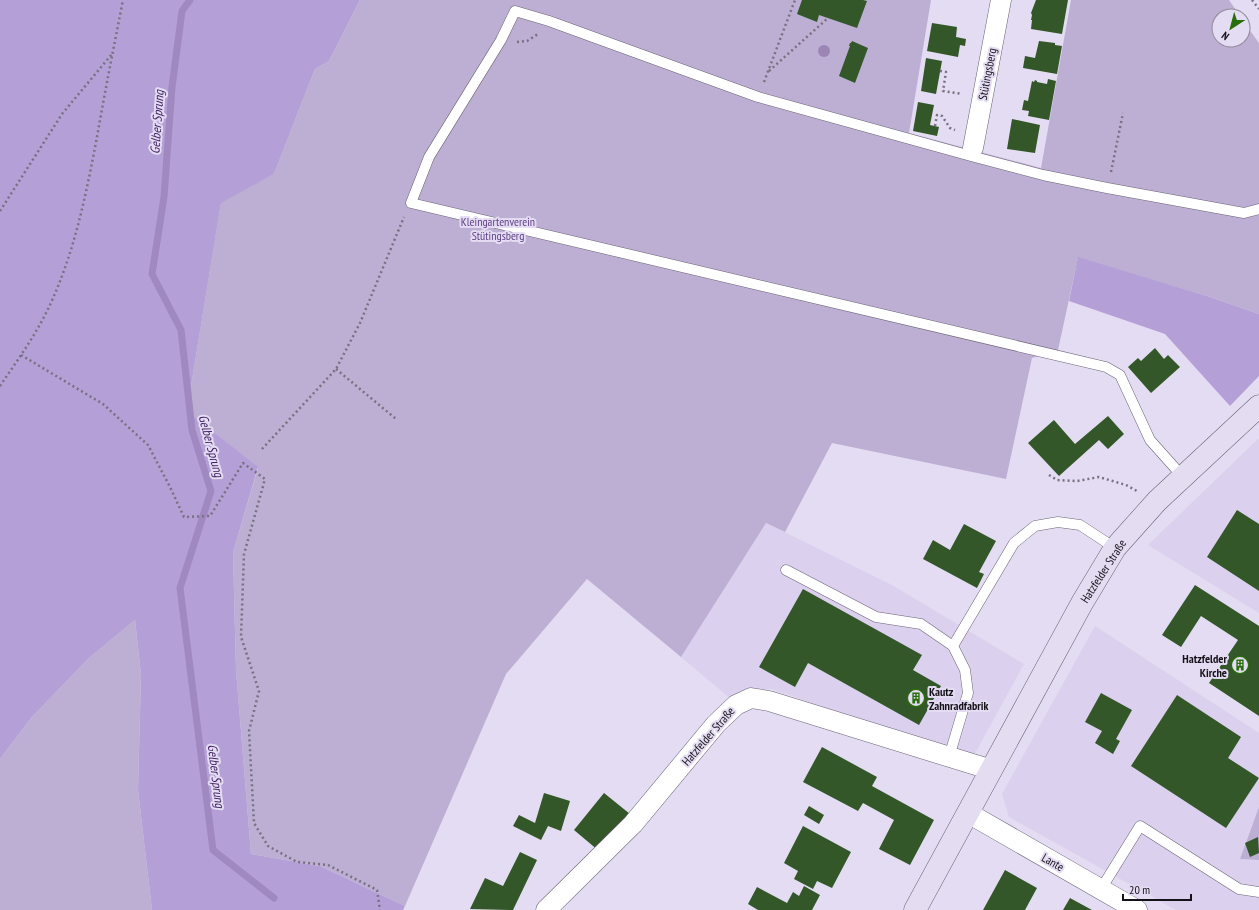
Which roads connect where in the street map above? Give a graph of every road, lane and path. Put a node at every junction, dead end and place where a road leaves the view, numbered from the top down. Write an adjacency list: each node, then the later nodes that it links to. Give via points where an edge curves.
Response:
1 (123, 0): 9 (path)
2 (795, 0): 11 (path)
3 (1001, 0): 16 (street, Stütingsberg)
4 (1252, 0): 5 (path)
5 (1259, 9)
6 (828, 18): 11 (path)
7 (546, 20): 8 (path, via 539,34 527,41 512,43); 8 (lane, via 515,11); 13 (lane)
8 (501, 40): 18 (lane, via 429,157)
9 (113, 54): 20 (path, via 62,114); 21 (path, via 87,188 72,249 48,309)
10 (940, 71): 12 (path, via 946,72 943,91)
11 (768, 72): 13 (path)
12 (962, 94)
13 (758, 97): 17 (lane, via 1043,175)
14 (1123, 113): 17 (path)
15 (935, 126): 16 (path, via 937,115 942,116 950,128)
16 (974, 141)
17 (1107, 188): 19 (lane, via 1244,213)
18 (411, 203): 22 (path, via 360,323); 28 (lane, via 1106,367 1120,375 1150,440)
19 (1259, 209)
20 (0, 211)
21 (21, 355): 23 (path); 38 (path, via 103,404 148,445 184,517 210,516 243,464 265,479 244,554 241,629 241,637 259,691 249,731 254,822 268,846 297,862 328,865 377,890)
22 (336, 369): 25 (path); 26 (path)
23 (0, 386)
24 (1259, 406): 28 (main road, Hatzfelder Straße)
25 (396, 419)
26 (262, 449)
27 (1049, 475): 29 (path, via 1057,480 1077,481 1099,477 1126,485)
28 (1183, 476): 29 (main road, Hatzfelder Straße)
29 (1157, 501): 30 (main road, Hatzfelder Straße)
30 (1115, 548): 32 (lane, via 1080,524 1058,522 1035,526 1014,543); 34 (main road, Hatzfelder Straße, via 1082,603)
31 (786, 570): 32 (lane, via 876,616 921,624)
32 (953, 646): 33 (lane, via 964,670 968,693)
33 (949, 757): 34 (street, Hatzfelder Straße); 39 (street, Hatzfelder Straße, via 769,700 751,698 736,704 716,724 633,824)
34 (992, 770): 35 (main road, Hatzfelder Straße)
35 (968, 813): 36 (street, Lante); 40 (main road, Hatzfelder Straße)
36 (1101, 889): 37 (lane, via 1140,826 1239,889); 41 (street, Lante)
37 (1259, 892)
38 (380, 910)
39 (546, 910)
40 (915, 910)
41 (1137, 910)

